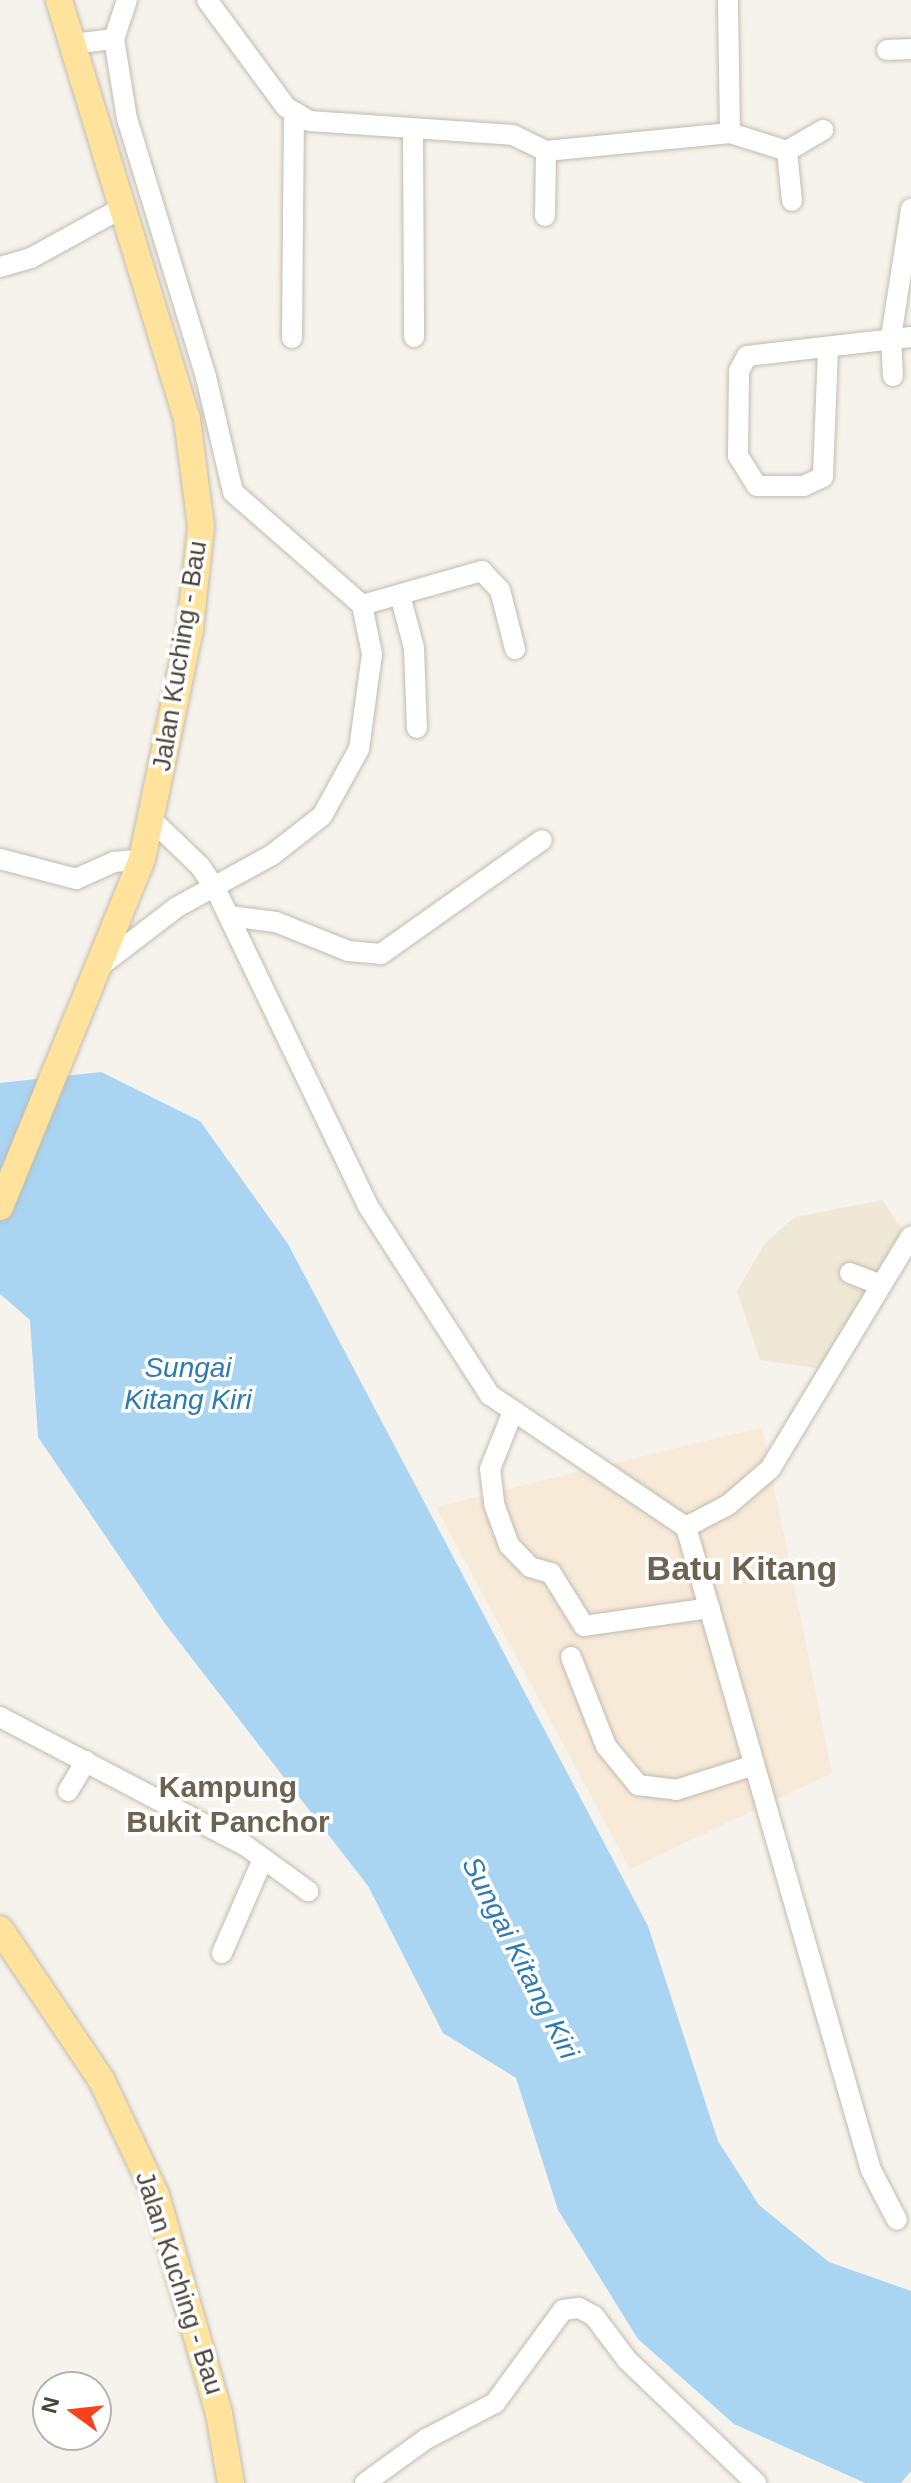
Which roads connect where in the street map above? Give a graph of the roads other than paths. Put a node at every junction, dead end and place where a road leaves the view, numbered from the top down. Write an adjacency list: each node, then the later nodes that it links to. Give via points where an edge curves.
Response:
1 (59, 0): 6 (main road, Jalan Kuching - Bau)
2 (127, 0): 5 (street)
3 (207, 0): 9 (street)
4 (728, 0): 12 (street)
5 (114, 39): 6 (street); 26 (street, via 127,119 206,377 233,492)
6 (72, 44): 16 (main road, Jalan Kuching - Bau)
7 (911, 49): 8 (street)
8 (887, 50)
9 (294, 114): 11 (street, via 309,121); 22 (street)
10 (823, 130): 14 (street)
11 (413, 131): 13 (street, via 513,135); 20 (street)
12 (730, 133): 13 (street); 14 (street)
13 (546, 151): 18 (street)
14 (787, 151): 15 (street)
15 (792, 201)
16 (120, 209): 19 (street, via 31,258); 29 (main road, Jalan Kuching - Bau, via 187,419 201,526 190,629)
17 (911, 209): 21 (street)
18 (545, 216)
19 (0, 267)
20 (414, 337)
21 (901, 337): 23 (street); 24 (street)
22 (292, 338)
23 (828, 350): 23 (street, via 747,356 739,371 738,456 757,486 804,486 823,477)
24 (893, 376)
25 (400, 595): 26 (street); 27 (street, via 482,571 500,590); 28 (street, via 414,648)
26 (362, 605): 33 (street, via 372,654 369,704 342,787 322,816)
27 (515, 649)
28 (417, 728)
29 (153, 821): 32 (main road, Jalan Kuching - Bau); 33 (street, via 200,866)
30 (542, 840): 34 (street, via 381,954 348,951 276,922)
31 (0, 859): 32 (street, via 76,879 114,862)
32 (142, 859): 35 (main road, Jalan Kuching - Bau)
33 (216, 890): 34 (street); 35 (street, via 177,907)
34 (229, 916): 40 (street, via 368,1206 490,1395)
35 (104, 963): 36 (main road, Jalan Kuching - Bau)
36 (0, 1207)
37 (911, 1236): 39 (street)
38 (850, 1273): 39 (street)
39 (881, 1285): 41 (street, via 770,1469 728,1505)
40 (512, 1414): 41 (street); 42 (street, via 490,1469 494,1504 509,1545 530,1567 551,1573 584,1626)
41 (686, 1527): 42 (street)
42 (710, 1608): 46 (street, via 741,1707)
43 (571, 1657): 46 (street, via 606,1746 638,1785 676,1790)
44 (0, 1717): 45 (street)
45 (86, 1761): 47 (street); 48 (street)
46 (751, 1766): 52 (street, via 871,2170)
47 (68, 1791)
48 (263, 1859): 49 (street); 51 (street)
49 (308, 1891)
50 (0, 1929): 53 (main road, Jalan Kuching - Bau, via 102,2081 156,2195 219,2413)
51 (222, 1953)
52 (897, 2220)
53 (231, 2483)
54 (365, 2483): 55 (street, via 426,2439 495,2403 563,2310 579,2308 594,2316 628,2361)
55 (756, 2483)

